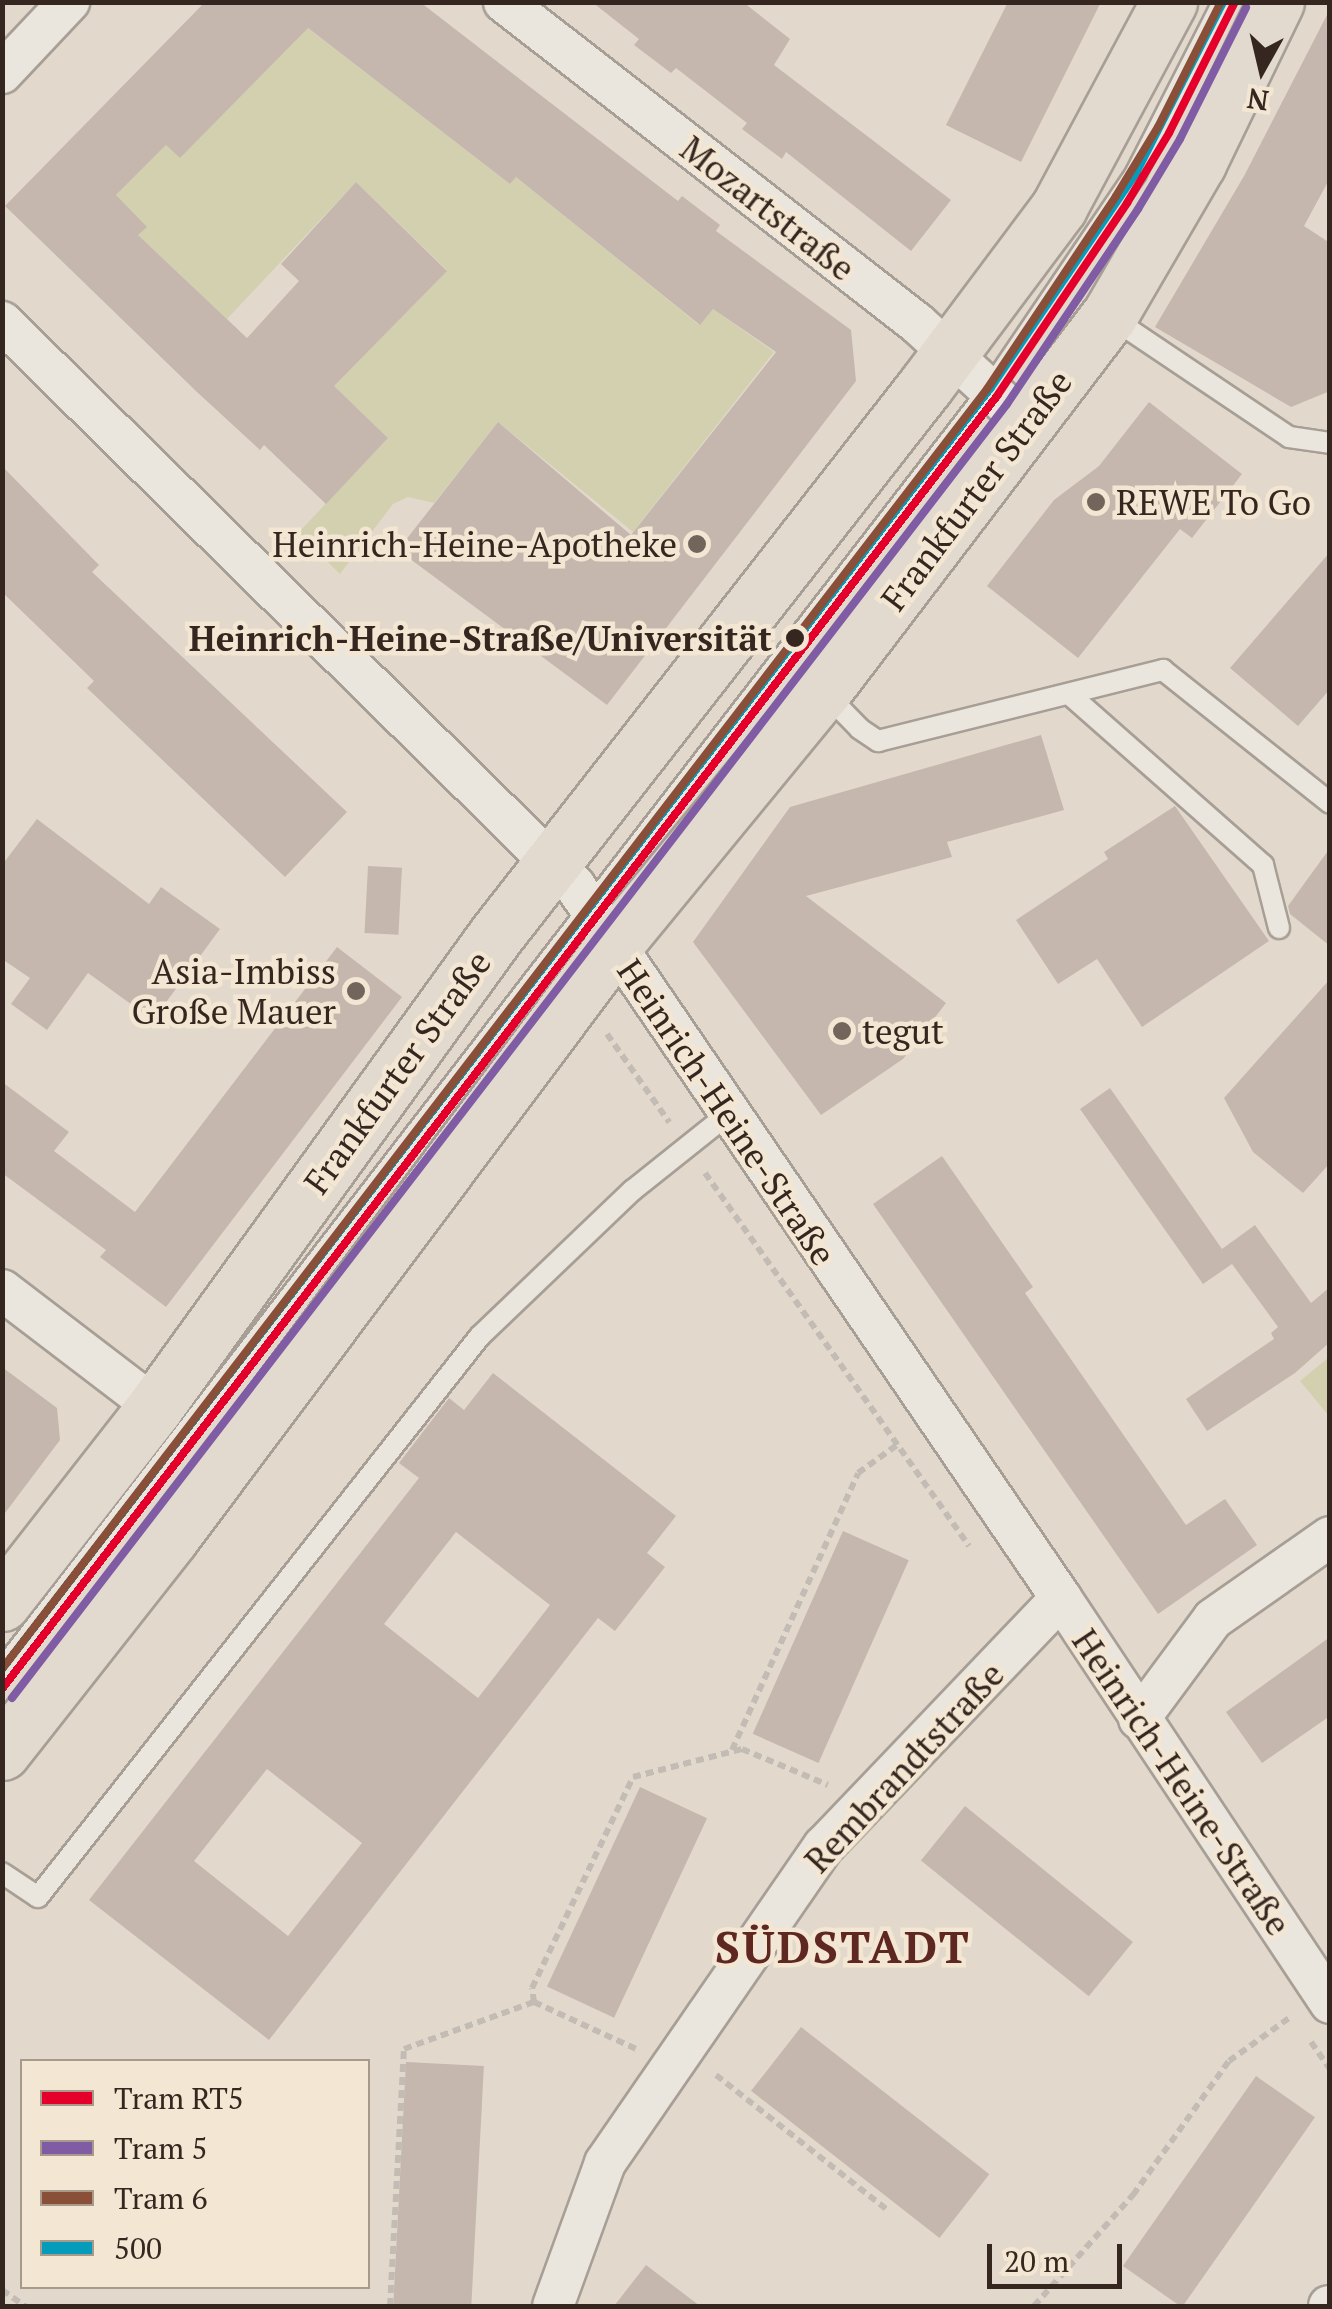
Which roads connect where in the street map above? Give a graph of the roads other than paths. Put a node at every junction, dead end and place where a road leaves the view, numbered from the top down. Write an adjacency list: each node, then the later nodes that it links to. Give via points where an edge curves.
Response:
1 (68, 2): 6 (street)
2 (504, 2): 9 (street, Mozartstraße)
3 (1169, 2): 9 (main road, Frankfurter Straße, via 1059,207)
4 (1223, 2): 10 (lane)
5 (1276, 2): 7 (main road, Frankfurter Straße, via 1198,163)
6 (2, 72)
7 (1109, 316): 10 (main road, Frankfurter Straße); 11 (lane, via 1289,437)
8 (2, 322): 15 (street, Heinrich-Heine-Straße)
9 (950, 354): 10 (street, Mozartstraße); 15 (main road, Frankfurter Straße)
10 (1007, 405): 12 (main road, Frankfurter Straße); 16 (lane)
11 (1330, 442)
12 (823, 691): 13 (lane, via 878,741); 16 (main road, Frankfurter Straße)
13 (1068, 694): 14 (lane, via 1163,670); 17 (lane, via 1262,865)
14 (1330, 803)
15 (556, 863): 16 (street, Heinrich-Heine-Straße); 20 (main road, Frankfurter Straße, via 496,935)
16 (601, 926): 18 (street, Heinrich-Heine-Straße); 24 (lane); 26 (main road, Frankfurter Straße, via 182,1522)
17 (1279, 928)
18 (728, 1115): 22 (street, Heinrich-Heine-Straße); 27 (lane, via 633,1190 480,1336 38,1897)
19 (2, 1290): 20 (street)
20 (155, 1407): 23 (main road, Frankfurter Straße)
21 (1330, 1538): 25 (street, via 1213,1619)
22 (1061, 1598): 25 (street, Heinrich-Heine-Straße); 29 (street, Rembrandtstraße, via 824,1846 605,2163)
23 (2, 1603)
24 (2, 1670)
25 (1139, 1719): 28 (street, Heinrich-Heine-Straße)
26 (2, 1752)
27 (2, 1873)
28 (1311, 2010)
29 (553, 2306)

